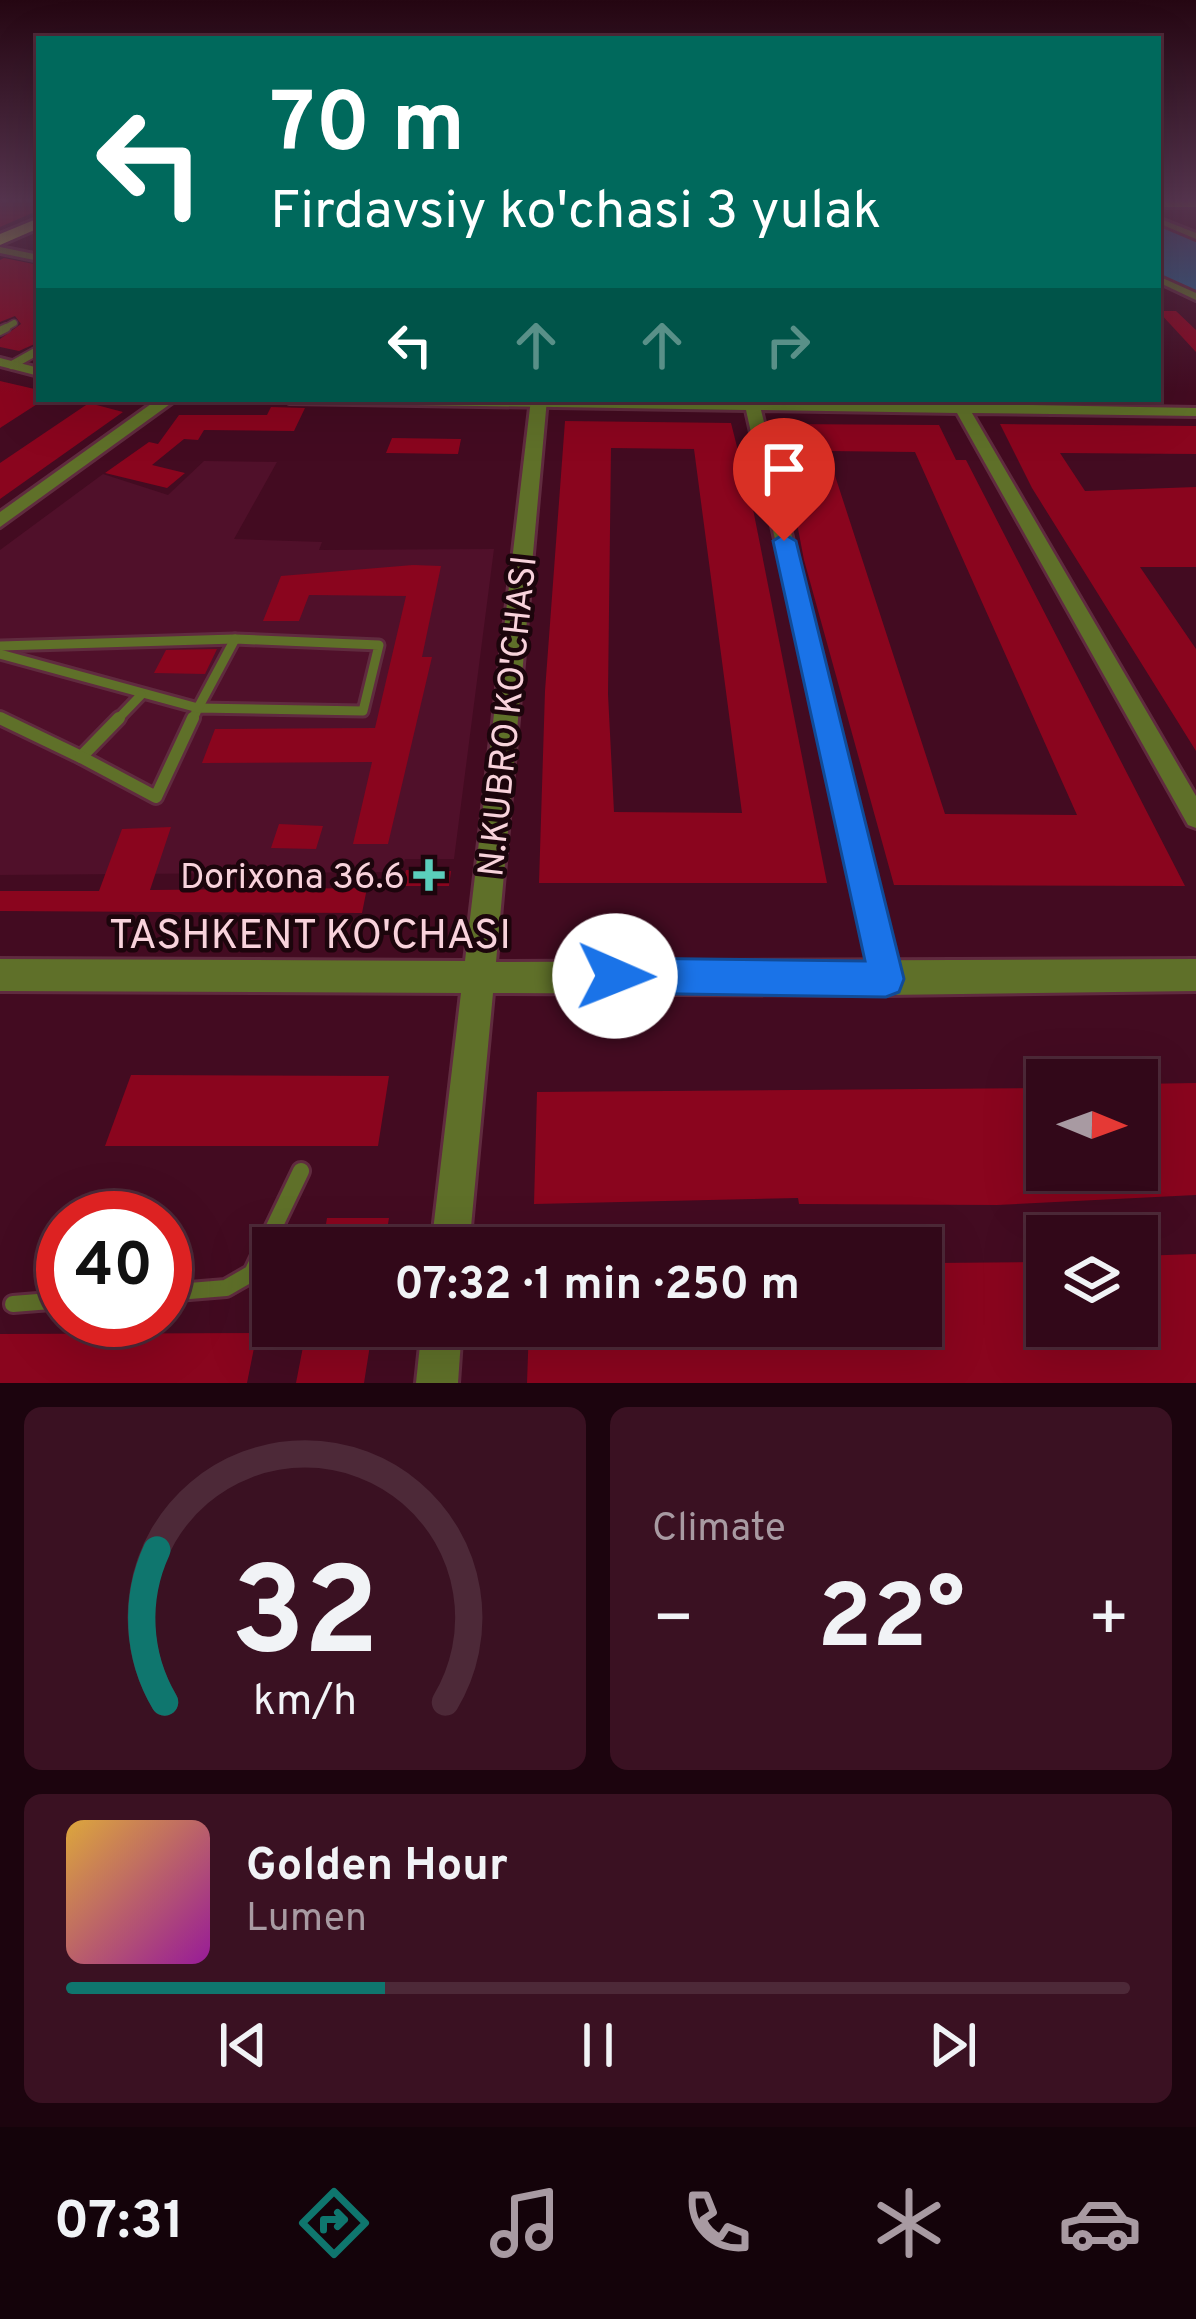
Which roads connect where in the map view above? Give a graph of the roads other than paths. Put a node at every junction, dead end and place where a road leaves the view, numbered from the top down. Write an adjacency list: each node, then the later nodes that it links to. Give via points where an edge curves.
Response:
1 (1161, 280): 2 (street)
2 (1196, 297)
3 (14, 323): 4 (lane)
4 (0, 331)
5 (36, 351): 6 (lane)
6 (6, 364): 7 (street)
7 (36, 371)
8 (165, 402): 13 (street)
9 (538, 402): 10 (street); 21 (street, N.KUBRO KO'CHASI)
10 (753, 404): 11 (street); 24 (street)
11 (960, 405): 12 (street); 20 (street)
12 (1196, 412)
13 (0, 521)
14 (235, 639): 15 (lane); 17 (lane); 17 (lane, via 380,645 362,711)
15 (0, 650): 16 (lane)
16 (141, 695): 17 (lane); 19 (lane)
17 (199, 708): 19 (lane, via 156,797)
18 (0, 718): 19 (lane)
19 (81, 758)
20 (1196, 818)
21 (479, 974): 22 (street, TASHKENT KO'CHASI); 24 (street, TASHKENT KO'CHASI); 26 (street, N.KUBRO KO'CHASI)
22 (0, 975)
23 (1196, 975): 24 (street, TASHKENT KO'CHASI)
24 (886, 979)
25 (301, 1172): 27 (lane, via 252,1273 226,1288)
26 (452, 1227)
27 (192, 1291)
28 (36, 1302): 29 (lane)
29 (13, 1304)
30 (440, 1347): 31 (street)
31 (437, 1383)

